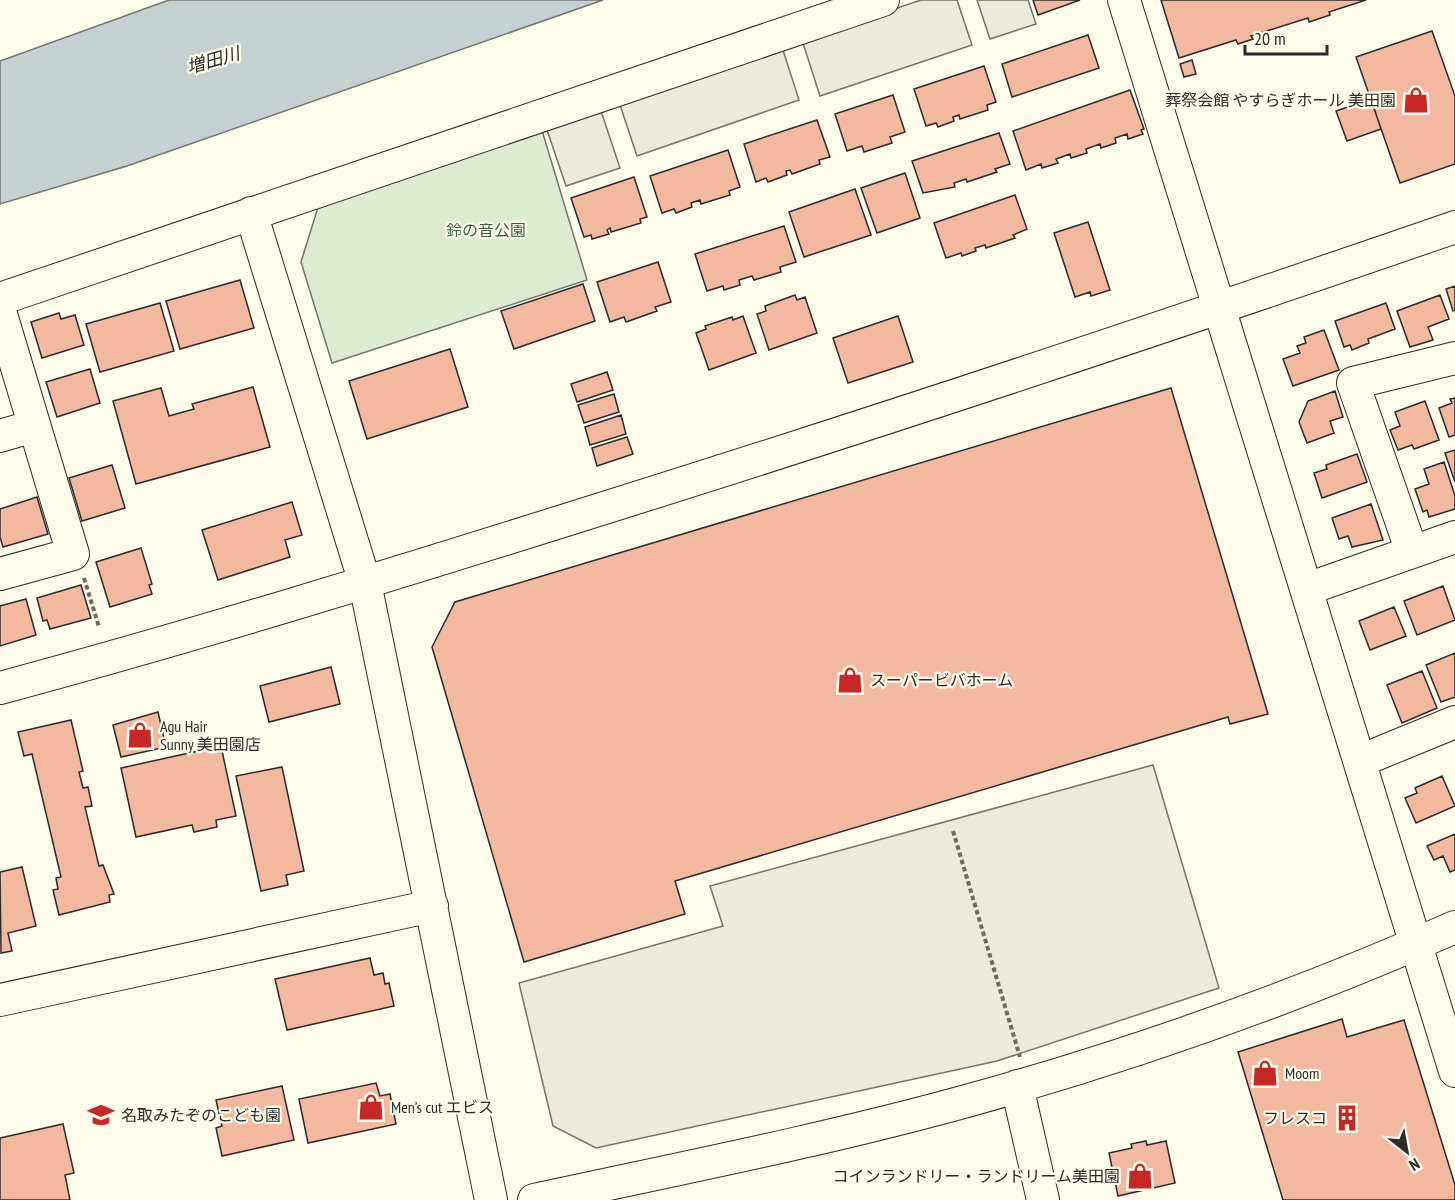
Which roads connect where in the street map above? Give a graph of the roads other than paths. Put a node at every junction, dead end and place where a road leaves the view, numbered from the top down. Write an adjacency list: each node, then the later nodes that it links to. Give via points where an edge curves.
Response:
1 (883, 0): 3 (street)
2 (1124, 0): 6 (street)
3 (251, 213): 5 (street); 14 (street)
4 (1455, 227): 6 (street)
5 (0, 299)
6 (1220, 309): 14 (street, via 838,435); 15 (street)
7 (0, 311): 9 (street)
8 (1455, 358): 12 (street, via 1353,383)
9 (34, 426): 10 (street); 13 (street, via 73,554)
10 (0, 436)
11 (1455, 537): 12 (street)
12 (1412, 552): 15 (street)
13 (0, 574)
14 (365, 583): 16 (street); 19 (street)
15 (1307, 589): 18 (street)
16 (0, 688)
17 (1455, 722): 18 (street)
18 (1360, 761): 21 (street)
19 (432, 906): 22 (street); 25 (street)
20 (1455, 927): 21 (street)
21 (1417, 944): 23 (street); 24 (street, via 1188,1033)
22 (0, 1000)
23 (1455, 1071)
24 (1019, 1075): 26 (street, via 818,1138); 27 (street)
25 (491, 1200)
26 (534, 1200)
27 (1043, 1200)

